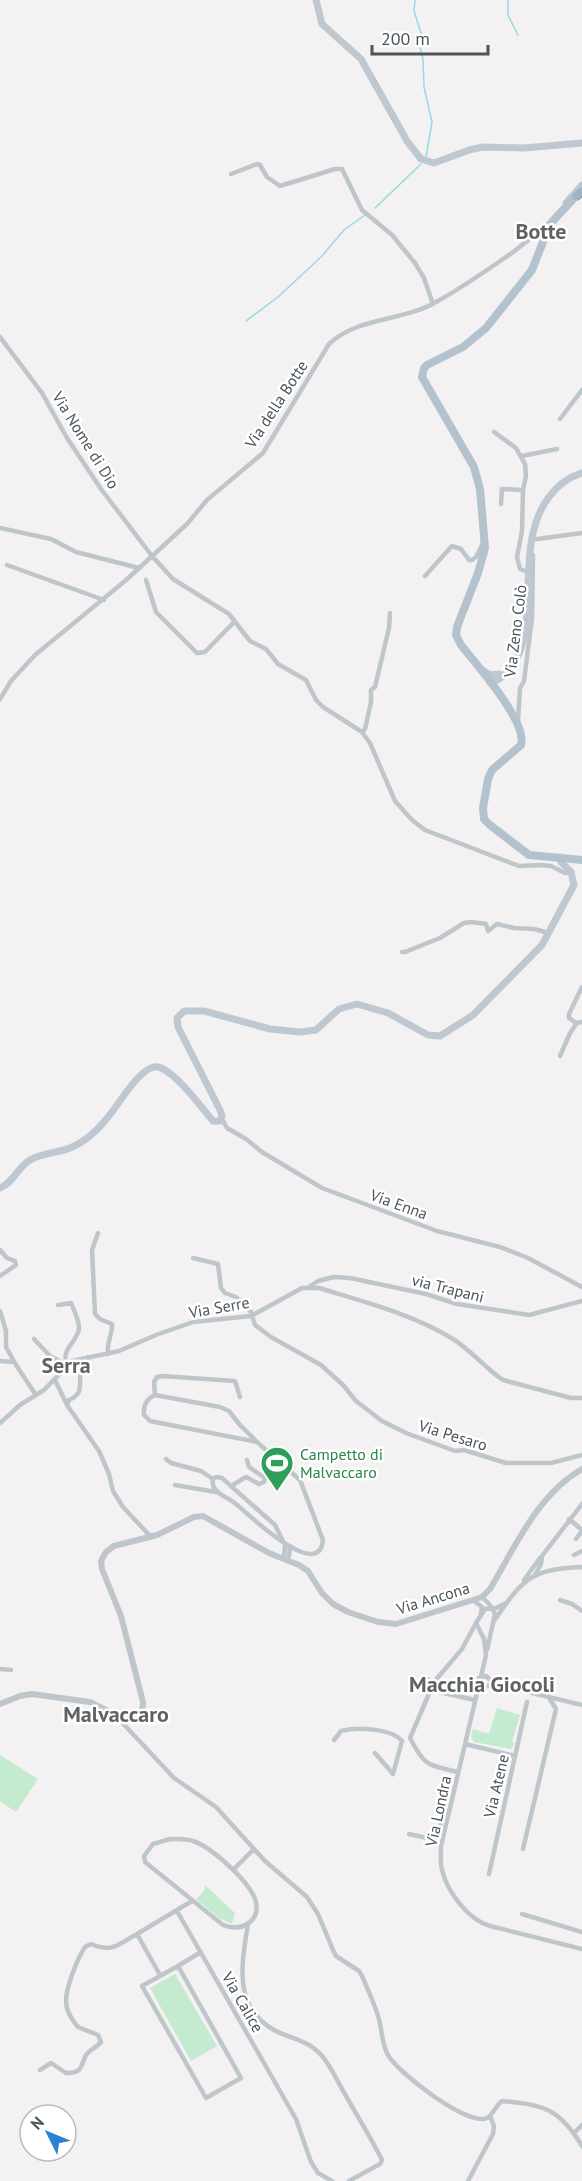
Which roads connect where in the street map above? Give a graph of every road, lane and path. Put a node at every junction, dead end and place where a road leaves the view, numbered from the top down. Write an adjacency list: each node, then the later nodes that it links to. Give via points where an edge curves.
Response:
1 (316, 0): 3 (main road, via 322,24 361,59 421,159 434,163 483,147 524,148)
2 (582, 137): 3 (main road)
3 (570, 142): 4 (main road)
4 (582, 142)
5 (231, 174): 10 (street, via 257,164 280,186 342,169 362,210 392,235 415,263)
6 (582, 185): 8 (main road)
7 (580, 193): 8 (main road)
8 (565, 206): 9 (main road)
9 (545, 233): 10 (street, Via della Botte, via 534,236); 23 (main road, via 532,270 486,328 463,347 430,363 422,376 474,467)
10 (433, 304): 24 (street, Via della Botte, via 340,334 329,344 263,453 207,500)
11 (0, 337): 24 (street, Via Nome di Dio, via 42,393 101,489)
12 (582, 390): 13 (street)
13 (560, 419)
14 (494, 432): 16 (street)
15 (557, 449): 16 (street)
16 (522, 456): 18 (street, via 526,476)
17 (582, 473): 22 (main road, via 563,482 547,499 536,519)
18 (523, 490): 19 (street, via 502,489); 27 (street, via 517,557 520,569)
19 (501, 504)
20 (0, 528): 26 (street, via 51,539 76,552)
21 (582, 533): 22 (street)
22 (532, 540): 27 (main road); 38 (street, Via Zeno Colò, via 532,618)
23 (484, 541): 28 (street, via 472,560 452,546); 33 (main road, via 478,573 456,631)
24 (152, 556): 26 (street, Via della Botte); 32 (street, Via Nome di Dio, via 173,579)
25 (8, 565): 30 (street)
26 (139, 568): 30 (street, Via della Botte)
27 (528, 572): 34 (main road, via 526,617 518,659)
28 (425, 576)
29 (146, 580): 32 (street, via 156,612 197,653 205,652)
30 (104, 600): 37 (street, Via della Botte, via 29,660)
31 (390, 613): 39 (street)
32 (236, 621): 39 (street, Via Nome di Dio, via 250,641 306,680 323,707)
33 (477, 666): 34 (main road); 35 (main road)
34 (500, 676): 35 (main road); 36 (main road)
35 (490, 682): 36 (main road)
36 (496, 692): 38 (main road)
37 (0, 699)
38 (518, 724): 40 (main road, via 521,745 492,770 484,819 529,855)
39 (362, 732): 42 (street, via 395,801 425,830 519,866 551,866)
40 (560, 857): 41 (main road); 42 (main road)
41 (582, 860)
42 (571, 872): 43 (main road, via 574,885)
43 (549, 933): 44 (street, via 497,924 488,931 486,924 469,922); 48 (main road, via 473,1015 440,1036 428,1035 388,1013 357,1004 339,1010 316,1030 300,1032 204,1011 181,1013 176,1021 178,1027)
44 (402, 952)
45 (582, 987): 46 (street, via 569,1014 569,1018)
46 (580, 1022): 47 (street, via 570,1033)
47 (560, 1056)
48 (222, 1119): 49 (main road, via 213,1121 181,1084 162,1069 150,1068 90,1135 68,1149 31,1160); 55 (street, Via Enna, via 227,1128 322,1188 437,1231 528,1258)
49 (0, 1188)
50 (98, 1233): 61 (street, via 92,1250 95,1314 112,1324 113,1333 106,1345)
51 (0, 1250): 53 (street, via 16,1265)
52 (193, 1258): 59 (street, Via Pesaro, via 218,1264 222,1291 236,1297)
53 (0, 1276)
54 (309, 1287): 56 (street, via Trapani, via 334,1277 350,1278 426,1294 457,1305 529,1315); 59 (street, Via Serre); 70 (street, via 418,1320 470,1350 503,1380)
55 (582, 1287)
56 (582, 1301)
57 (58, 1305): 65 (street, via 70,1304 79,1325 66,1354)
58 (0, 1311): 64 (street, via 6,1347)
59 (251, 1316): 61 (street, Via Serre, via 193,1322); 74 (street, Via Pesaro, via 255,1325 321,1365 356,1401 406,1434 506,1463 550,1463)
60 (34, 1339): 65 (street, via 50,1356)
61 (108, 1354): 62 (street, Via Serre)
62 (88, 1357): 65 (street, Via Serre); 71 (street, via 81,1371 81,1388)
63 (0, 1361): 64 (street)
64 (14, 1362): 67 (street)
65 (67, 1365): 66 (street)
66 (55, 1380): 67 (street); 71 (street)
67 (36, 1395): 72 (street)
68 (155, 1395): 69 (street, via 157,1377 188,1377 235,1381); 73 (street, via 230,1411); 73 (street, via 144,1410 150,1421)
69 (240, 1397)
70 (582, 1398)
71 (67, 1406): 87 (street, via 99,1451 123,1507)
72 (0, 1423)
73 (257, 1442): 91 (street, via 300,1480 320,1531 322,1545 316,1553 306,1555)
74 (582, 1455)
75 (166, 1459): 78 (street)
76 (247, 1460): 80 (street, via 249,1467 265,1478 264,1482 259,1484 246,1477)
77 (582, 1469): 102 (street, Via Ancona, via 558,1489 528,1524)
78 (213, 1479): 80 (street, via 222,1478); 81 (street)
79 (175, 1485): 81 (street)
80 (231, 1486): 84 (street)
81 (216, 1492): 86 (street)
82 (582, 1504): 83 (street)
83 (569, 1519): 85 (street); 95 (street)
84 (276, 1527): 86 (street); 89 (street)
85 (582, 1530): 88 (street)
86 (271, 1532): 89 (street)
87 (151, 1537): 94 (street, via 203,1516); 135 (street, via 114,1546 101,1561 121,1616 143,1702 142,1712 133,1720)
88 (576, 1539)
89 (287, 1544): 90 (street); 91 (street); 96 (street)
90 (284, 1550): 94 (street); 96 (street)
91 (295, 1550): 96 (street)
92 (581, 1552): 93 (street)
93 (574, 1555)
94 (276, 1556): 96 (street, Via Ancona)
95 (542, 1556): 97 (street); 101 (street)
96 (287, 1558): 104 (street, Via Ancona, via 308,1571 333,1604 385,1624)
97 (541, 1564): 99 (street); 100 (street)
98 (582, 1567): 99 (street)
99 (550, 1570): 100 (street)
100 (534, 1575): 101 (street)
101 (522, 1583): 106 (street)
102 (490, 1589): 103 (street, Via Ancona); 107 (street)
103 (482, 1597): 104 (street, Via Ancona); 107 (street); 108 (street)
104 (473, 1600): 108 (street)
105 (560, 1600): 109 (street)
106 (506, 1603): 107 (street); 110 (street)
107 (491, 1607): 108 (street); 110 (street)
108 (481, 1610): 111 (street)
109 (582, 1611)
110 (494, 1621): 112 (street)
111 (476, 1623): 113 (street); 114 (street)
112 (491, 1627): 113 (street); 115 (street)
113 (482, 1632): 114 (street); 115 (street)
114 (468, 1636): 122 (street)
115 (486, 1655): 116 (street)
116 (482, 1666): 120 (street); 121 (street)
117 (0, 1669): 118 (street)
118 (11, 1670)
119 (422, 1677): 122 (street)
120 (487, 1677): 121 (street); 123 (street); 124 (street)
121 (479, 1678): 129 (street, Via Londra)
122 (434, 1682): 125 (street)
123 (495, 1684): 124 (street); 126 (street)
124 (485, 1686): 129 (street)
125 (430, 1690): 129 (street); 136 (street)
126 (522, 1691): 127 (street); 131 (street)
127 (536, 1694): 128 (street); 131 (street)
128 (548, 1696): 130 (street); 134 (street)
129 (476, 1697): 139 (street, Via Londra)
130 (567, 1701): 133 (street); 134 (street)
131 (527, 1702): 141 (street, Via Atene)
132 (0, 1704): 135 (street, via 32,1694 90,1702)
133 (582, 1705)
134 (556, 1709): 146 (street)
135 (116, 1716): 145 (street, via 174,1778 216,1807)
136 (410, 1738): 138 (street); 142 (street, via 429,1765)
137 (334, 1740): 138 (street, via 341,1731 370,1729 398,1736)
138 (402, 1742): 140 (street, via 393,1774)
139 (465, 1744): 141 (street); 142 (street, Via Londra)
140 (375, 1753)
141 (515, 1756): 148 (street, Via Atene)
142 (458, 1772): 143 (street, Via Londra)
143 (448, 1812): 144 (street, via 444,1811 436,1840); 155 (street, Via Londra, via 441,1846 442,1873 475,1919)
144 (409, 1834)
145 (254, 1849): 147 (street); 160 (street, via 307,1897 336,1956 359,1971 377,2012 391,2060 460,2113 480,2119)
146 (523, 1849)
147 (233, 1870): 149 (street, via 210,1850 190,1840 170,1839 153,1844 144,1856 145,1862); 152 (street, via 256,1901 256,1912)
148 (489, 1874)
149 (192, 1901): 150 (street); 152 (street, via 227,1927 240,1928)
150 (177, 1911): 154 (street); 156 (street, Via Calice)
151 (522, 1914): 153 (street)
152 (248, 1923): 165 (street, via 242,1979 251,2008 276,2031 316,2049 382,2160)
153 (582, 1932)
154 (137, 1934): 158 (street); 159 (street, via 110,1949 91,1944 85,1947 66,2005 78,2027 100,2037 101,2042 87,2054 78,2071 66,2073 51,2063)
155 (582, 1948)
156 (201, 1952): 157 (street); 164 (street, Via Calice, via 300,2128 314,2168)
157 (178, 1966): 158 (street); 158 (street, via 242,2078 206,2098 142,1986)
158 (160, 1976)
159 (40, 2070)
160 (490, 2116): 162 (street, via 502,2101 534,2104 551,2111); 166 (street, via 493,2134)
161 (582, 2125): 162 (street)
162 (574, 2133): 163 (street)
163 (582, 2146)
164 (332, 2181)
165 (349, 2181)
166 (468, 2181)

